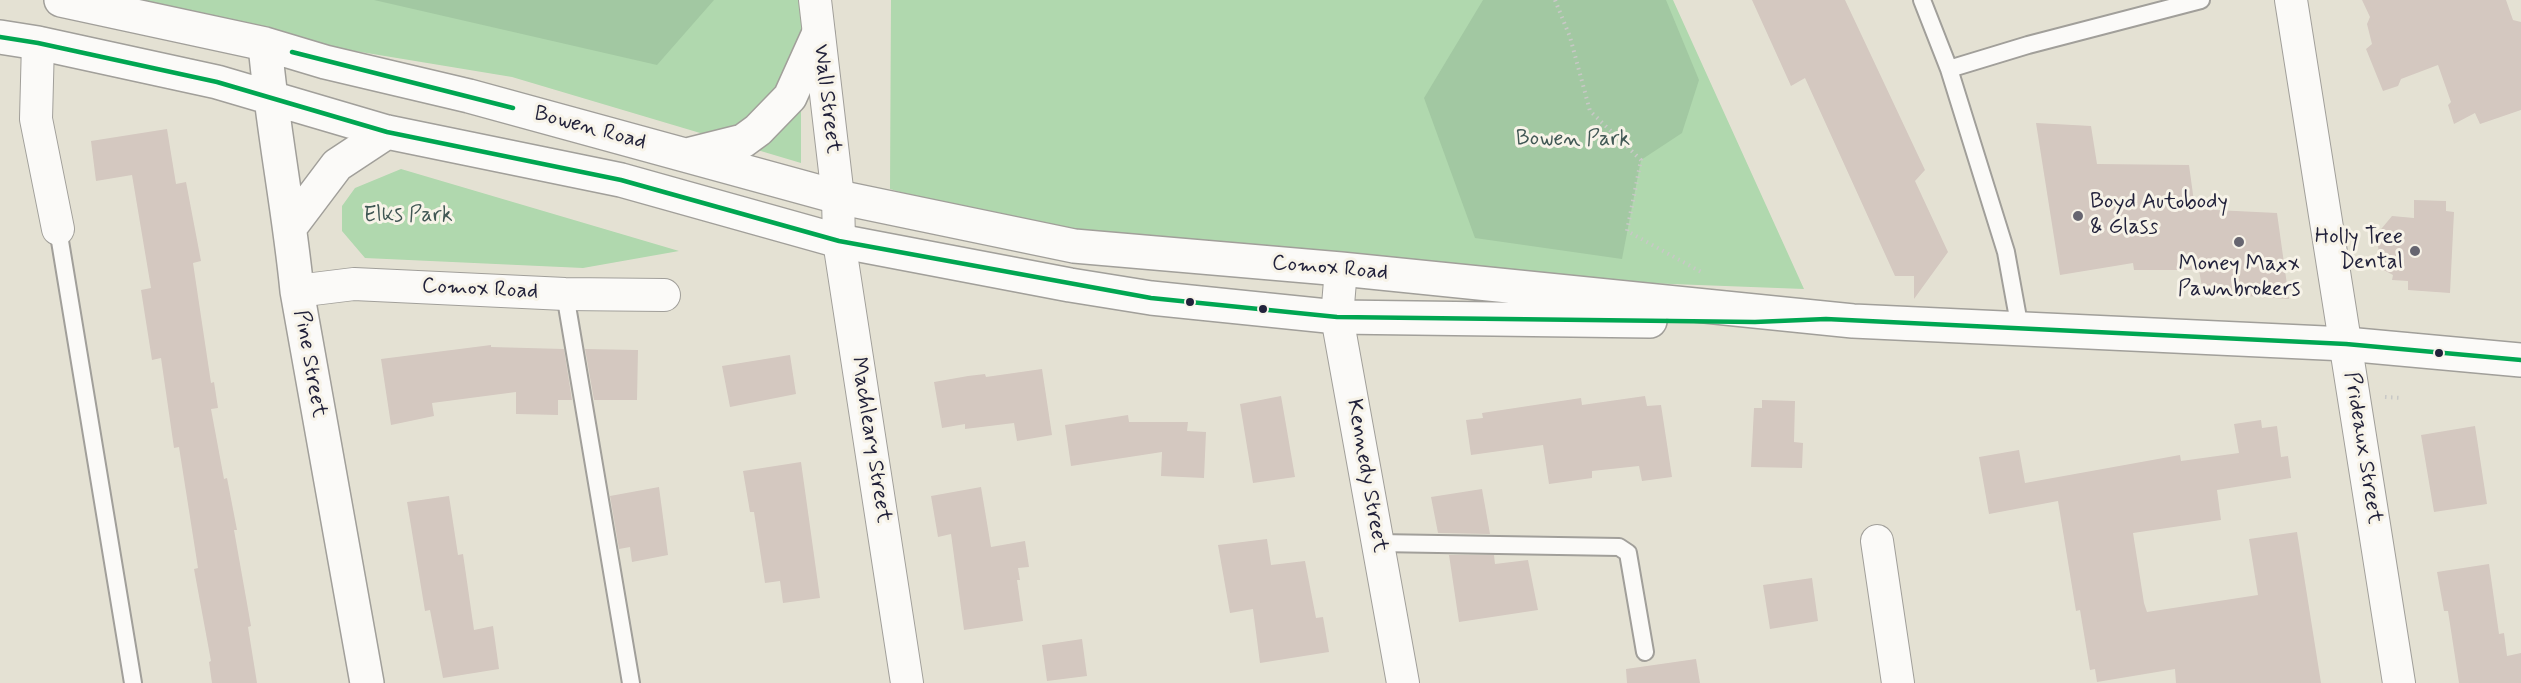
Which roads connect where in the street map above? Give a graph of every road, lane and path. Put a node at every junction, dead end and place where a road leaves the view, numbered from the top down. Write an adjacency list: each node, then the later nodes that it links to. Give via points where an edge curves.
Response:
1 (61, 0): 10 (main road, Bowen Road)
2 (815, 0): 7 (street, Wall Street)
3 (1555, 0): 20 (path, via 1570,37 1590,111 1641,160 1627,231)
4 (1922, 0): 11 (lane)
5 (2201, 0): 11 (lane)
6 (2291, 0): 27 (street, Prideaux Street)
7 (818, 35): 14 (main road, via 790,97 758,130 743,141); 15 (street, Wall Street)
8 (0, 38): 9 (main road, Bowen Road)
9 (38, 43): 12 (main road, Bowen Road); 17 (street, via 36,119)
10 (265, 44): 12 (main road, Pine Street); 14 (main road, Bowen Road)
11 (1949, 69): 26 (lane, via 2006,252)
12 (269, 96): 13 (main road, Bowen Road); 16 (main road, Pine Street)
13 (387, 132): 16 (main road, via 337,165); 18 (main road, Bowen Road, via 621,180)
14 (685, 156): 15 (main road, Bowen Road)
15 (838, 197): 18 (street, Machleary Street); 19 (main road, Comox Road, via 1074,246)
16 (291, 226): 21 (main road, Pine Street)
17 (58, 229): 32 (lane)
18 (839, 241): 24 (main road, Comox Road, via 1151,298); 35 (street, Machleary Street)
19 (1341, 269): 24 (street, Kennedy Street); 25 (main road, Comox Road)
20 (1707, 275)
21 (297, 291): 22 (street, Comox Road, via 354,284); 33 (main road, Pine Street)
22 (565, 294): 23 (street, Comox Road); 34 (lane)
23 (664, 296)
24 (1337, 317): 25 (main road, Comox Road, via 1755,322); 30 (street, Kennedy Street)
25 (1826, 319): 26 (main road, Comox Road)
26 (2020, 328): 27 (main road, Comox Road)
27 (2346, 344): 28 (main road, Comox Road); 38 (street, Prideaux Street)
28 (2521, 360)
29 (1876, 541): 37 (street)
30 (1378, 543): 31 (lane, via 1619,547 1628,553); 36 (street, Kennedy Street)
31 (1645, 652)
32 (133, 683)
33 (367, 683)
34 (631, 683)
35 (907, 683)
36 (1403, 683)
37 (1898, 683)
38 (2399, 683)

